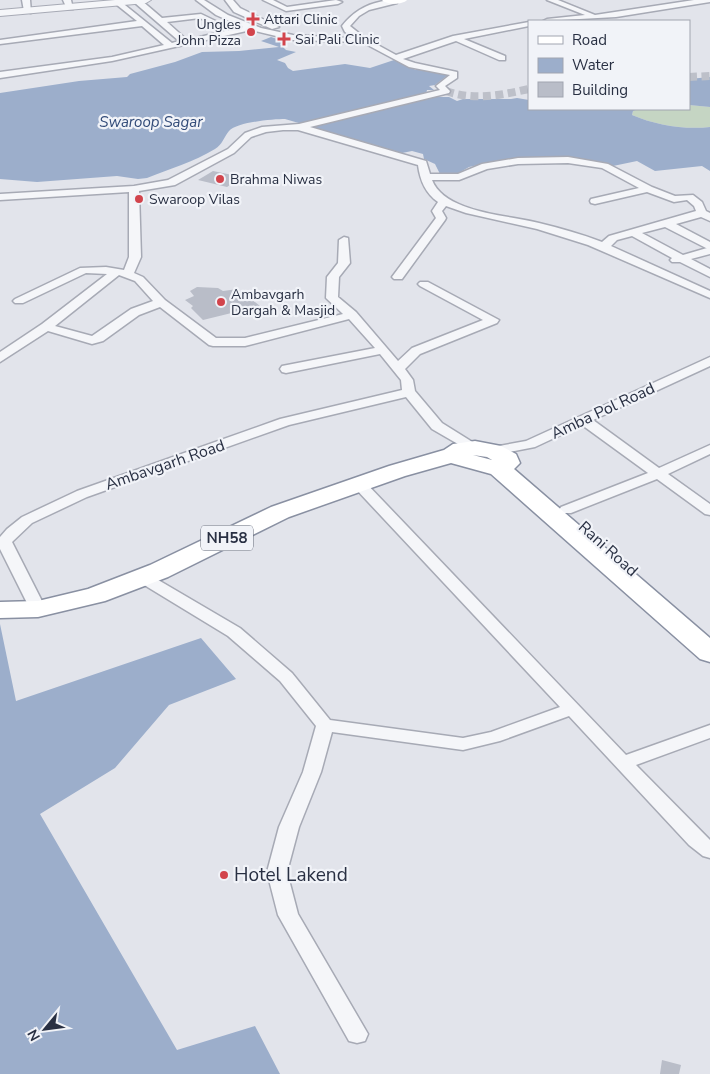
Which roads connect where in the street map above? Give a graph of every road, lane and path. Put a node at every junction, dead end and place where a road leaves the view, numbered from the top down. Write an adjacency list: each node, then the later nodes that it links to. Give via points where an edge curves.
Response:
1 (26, 0): 13 (street)
2 (200, 0): 15 (street)
3 (214, 0): 22 (street, via 223,12)
4 (229, 0): 25 (street, via 237,10)
5 (267, 0): 10 (street, via 286,9)
6 (394, 0): 26 (street, via 370,6 353,16 346,26)
7 (551, 0): 17 (street)
8 (708, 0): 17 (street)
9 (142, 1): 11 (street); 19 (street)
10 (338, 2)
11 (120, 3): 12 (street); 20 (street)
12 (68, 4): 13 (street)
13 (28, 10): 14 (street)
14 (0, 13)
15 (218, 13): 16 (street); 22 (street)
16 (202, 16): 19 (street); 23 (street)
17 (594, 17): 18 (street)
18 (559, 20)
19 (160, 21): 28 (street)
20 (142, 23): 27 (street); 29 (street)
21 (528, 24): 24 (street)
22 (250, 28): 23 (street); 25 (street, via 266,34)
23 (231, 32): 28 (street)
24 (456, 38): 30 (street); 31 (street)
25 (309, 39): 26 (street)
26 (364, 40): 30 (street)
27 (0, 42)
28 (186, 43): 29 (street)
29 (170, 46): 32 (street, via 112,59)
30 (397, 58): 33 (street, via 454,76 440,86 446,91)
31 (502, 58)
32 (0, 75)
33 (298, 128): 34 (street, via 423,163); 35 (street, via 266,129 248,135 232,151 179,180)
34 (425, 177): 36 (street, via 459,177 485,166 518,161 568,160 605,166); 38 (street, via 433,194)
35 (134, 189): 37 (street); 49 (street, via 135,257)
36 (648, 189): 39 (street); 40 (street, via 674,199 689,197)
37 (0, 198)
38 (444, 201): 44 (street, via 493,217 550,228); 51 (street, via 437,211 441,218)
39 (595, 201)
40 (705, 210): 41 (street)
41 (668, 224): 42 (street); 45 (street)
42 (634, 233): 44 (street, via 613,238); 47 (street)
43 (344, 240): 56 (street, via 344,263 333,277 332,298)
44 (604, 246): 48 (street)
45 (710, 246)
46 (710, 250): 47 (street)
47 (681, 259): 48 (street); 50 (street)
48 (651, 268): 53 (street)
49 (122, 273): 54 (street, via 84,270); 55 (street, via 139,279); 57 (street)
50 (710, 274)
51 (398, 277)
52 (424, 284): 61 (street, via 493,320 416,352)
53 (710, 294)
54 (19, 301)
55 (161, 302): 56 (street, via 213,342 245,342); 57 (street, via 135,312 92,340)
56 (352, 315): 58 (street)
57 (46, 328): 59 (street)
58 (383, 350): 61 (street); 62 (street)
59 (0, 358)
60 (710, 361): 64 (street, Amba Pol Road)
61 (398, 368): 63 (street, via 407,380)
62 (286, 369)
63 (409, 392): 66 (street, via 437,426); 72 (street, Ambavgarh Road, via 285,422 82,494 27,520 4,542)
64 (584, 420): 66 (street, Amba Pol Road, via 530,444); 67 (street)
65 (710, 449): 67 (street)
66 (485, 456): 68 (highway, NH58); 69 (highway, Rani Road); 75 (highway)
67 (659, 473): 69 (street); 70 (street)
68 (359, 484): 71 (highway, NH58, via 280,512); 76 (street)
69 (566, 510): 74 (highway, Rani Road, via 613,555)
70 (710, 511)
71 (142, 577): 72 (highway, NH58, via 96,595); 77 (street, via 234,632 286,678)
72 (38, 609): 73 (highway, NH58)
73 (0, 610)
74 (710, 637)
75 (710, 654)
76 (571, 709): 77 (street, via 494,737 463,744); 79 (street)
77 (326, 725): 81 (street, via 312,772 289,827 277,872 288,915)
78 (710, 731): 79 (street)
79 (623, 764): 80 (street)
80 (710, 851)
81 (357, 1034)

